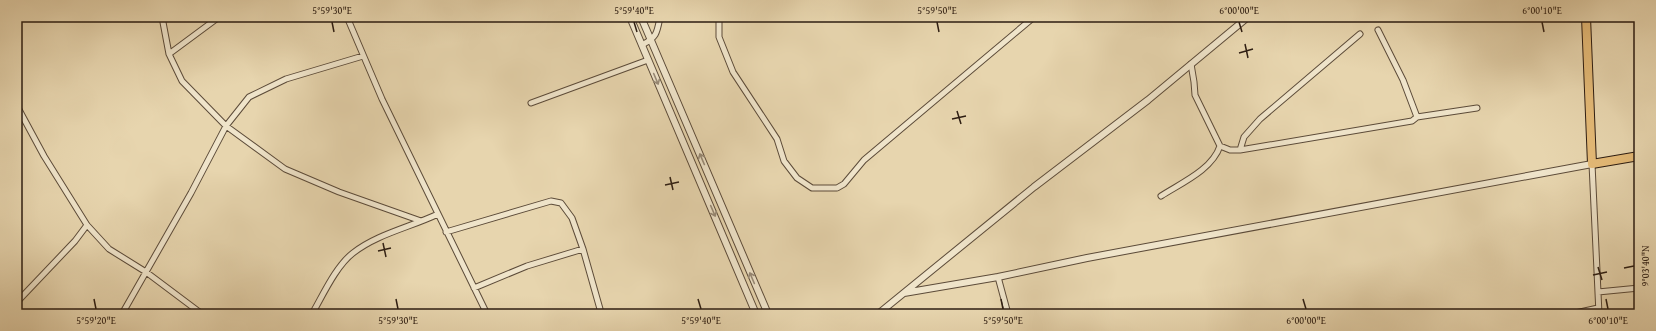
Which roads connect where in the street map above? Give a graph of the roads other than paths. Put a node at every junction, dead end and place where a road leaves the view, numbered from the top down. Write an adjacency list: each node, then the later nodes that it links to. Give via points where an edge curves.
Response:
1 (162, 17): 15 (street)
2 (219, 17): 15 (street)
3 (347, 17): 16 (street)
4 (630, 17): 14 (street)
5 (641, 17): 13 (street)
6 (660, 17): 13 (street, via 656,34)
7 (719, 17): 8 (street, via 719,37 734,72 777,139 784,161 797,178 812,188 827,189 844,184 864,160)
8 (1034, 17)
9 (1248, 17): 18 (street)
10 (1586, 17): 27 (main road)
11 (1378, 30): 22 (street, via 1403,80)
12 (1360, 34): 25 (street, via 1260,119 1244,137)
13 (651, 40): 14 (street); 48 (street, one-way to 13)
14 (642, 45): 17 (street)
15 (169, 54): 23 (street, via 182,81)
16 (363, 56): 23 (street, via 286,79 256,94 249,98); 29 (street)
17 (648, 60): 19 (street); 47 (street, one-way to 47)
18 (1191, 64): 24 (street, via 1195,95); 39 (street)
19 (531, 103)
20 (17, 106): 31 (street, via 44,156)
21 (1477, 108): 22 (street)
22 (1417, 117): 25 (street, via 1412,121)
23 (226, 126): 30 (street, via 285,169 339,192); 34 (street)
24 (1220, 146): 25 (street); 28 (street, via 1217,156 1210,164)
25 (1240, 150)
26 (1639, 156): 27 (main road)
27 (1592, 164): 35 (street, via 1087,258); 38 (street)
28 (1161, 196)
29 (438, 214): 30 (street); 32 (street)
30 (421, 221): 45 (street, via 378,239 353,253 341,266)
31 (87, 225): 34 (street, via 109,249); 40 (street)
32 (446, 232): 33 (street, via 551,201 561,203 572,218); 36 (street)
33 (583, 248): 36 (street, via 527,266); 42 (street)
34 (146, 272): 43 (street); 44 (street)
35 (998, 277): 39 (street); 50 (street)
36 (474, 288): 46 (street)
37 (1639, 288): 38 (street)
38 (1598, 292): 41 (street)
39 (904, 293): 49 (street)
40 (17, 302)
41 (1598, 308): 51 (street); 52 (street)
42 (600, 309)
43 (122, 314)
44 (202, 314)
45 (312, 314)
46 (487, 314)
47 (756, 314)
48 (768, 314)
49 (878, 314)
50 (1008, 314)
51 (1571, 314)
52 (1599, 314)

